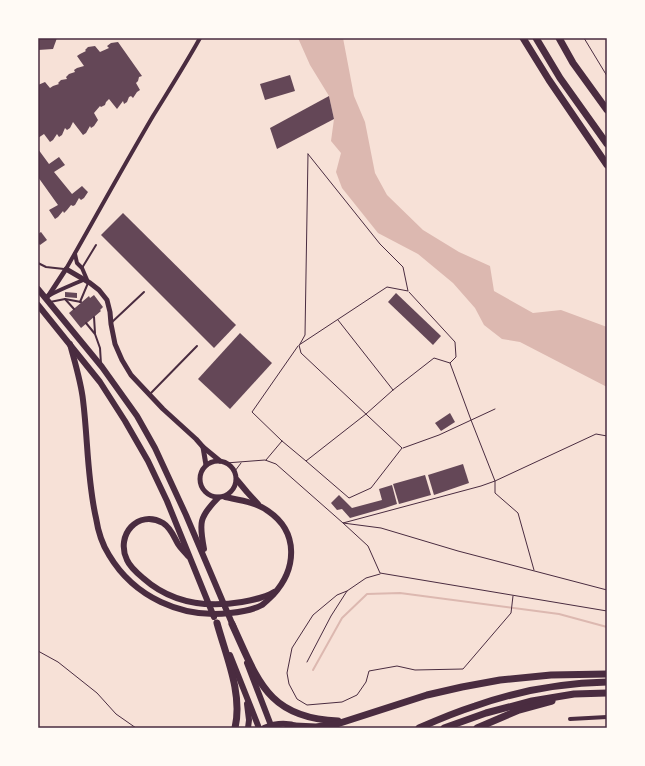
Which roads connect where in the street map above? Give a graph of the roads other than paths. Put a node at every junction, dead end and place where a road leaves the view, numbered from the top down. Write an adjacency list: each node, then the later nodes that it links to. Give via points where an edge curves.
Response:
1 (200, 38): 9 (street)
2 (522, 38): 7 (highway)
3 (536, 38): 6 (highway, via 560,78)
4 (559, 38): 5 (highway, via 573,63)
5 (607, 110)
6 (607, 144)
7 (607, 165)
8 (96, 245): 11 (lane)
9 (75, 254): 11 (street, via 77,263); 12 (street)
10 (38, 263): 12 (lane)
11 (82, 268): 13 (street)
12 (66, 270): 13 (street); 16 (street)
13 (86, 281): 16 (street, via 63,288); 17 (lane, via 81,302); 22 (street, via 99,290 107,300)
14 (38, 289): 16 (main road)
15 (144, 292): 22 (lane)
16 (48, 298): 17 (lane); 26 (main road)
17 (65, 299): 19 (lane)
18 (38, 306): 24 (main road)
19 (74, 309)
20 (94, 316): 23 (lane)
21 (86, 323): 23 (lane)
22 (111, 324): 27 (street, via 115,344 122,360 131,376)
23 (95, 334): 26 (lane)
24 (70, 344): 35 (main road, via 100,382 148,461); 36 (main road, via 83,399 90,486 99,532 108,555 123,574 154,599 186,611 202,613 222,614 258,607)
25 (197, 346): 27 (lane)
26 (102, 367): 34 (main road, via 137,416 155,448)
27 (150, 394): 28 (street)
28 (203, 447): 29 (street); 30 (street)
29 (220, 461): 30 (street); 31 (street, via 231,466)
30 (206, 465): 32 (street, via 201,475 201,486 208,495)
31 (237, 480): 32 (street, via 230,494); 33 (main road)
32 (222, 498): 33 (main road); 34 (main road, via 209,507 201,522)
33 (261, 507): 36 (main road, via 277,519 290,541 291,561)
34 (205, 559): 38 (main road)
35 (192, 560): 36 (main road, via 179,546 167,525 156,520 148,519 131,526 124,538 127,560 132,568 156,589 182,600 216,605 234,603 266,596); 37 (main road)
36 (279, 588)
37 (217, 623): 41 (main road); 49 (highway, via 236,692)
38 (232, 624): 46 (highway, via 257,677 275,699 288,709 307,717); 47 (main road)
39 (607, 674): 46 (highway, via 538,676 475,684 427,695)
40 (607, 682): 53 (highway, via 558,686 511,696 476,706)
41 (243, 687): 50 (main road, via 248,710); 51 (main road)
42 (607, 693): 43 (highway)
43 (586, 694): 54 (highway, via 559,695 517,704); 55 (highway, via 519,710)
44 (607, 717): 45 (street)
45 (570, 719)
46 (346, 722): 48 (highway, via 320,727)
47 (271, 727): 48 (main road, via 284,724); 52 (main road)
48 (298, 727)
49 (235, 728)
50 (248, 728)
51 (259, 728)
52 (264, 728)
53 (419, 728)
54 (444, 728)
55 (477, 728)

